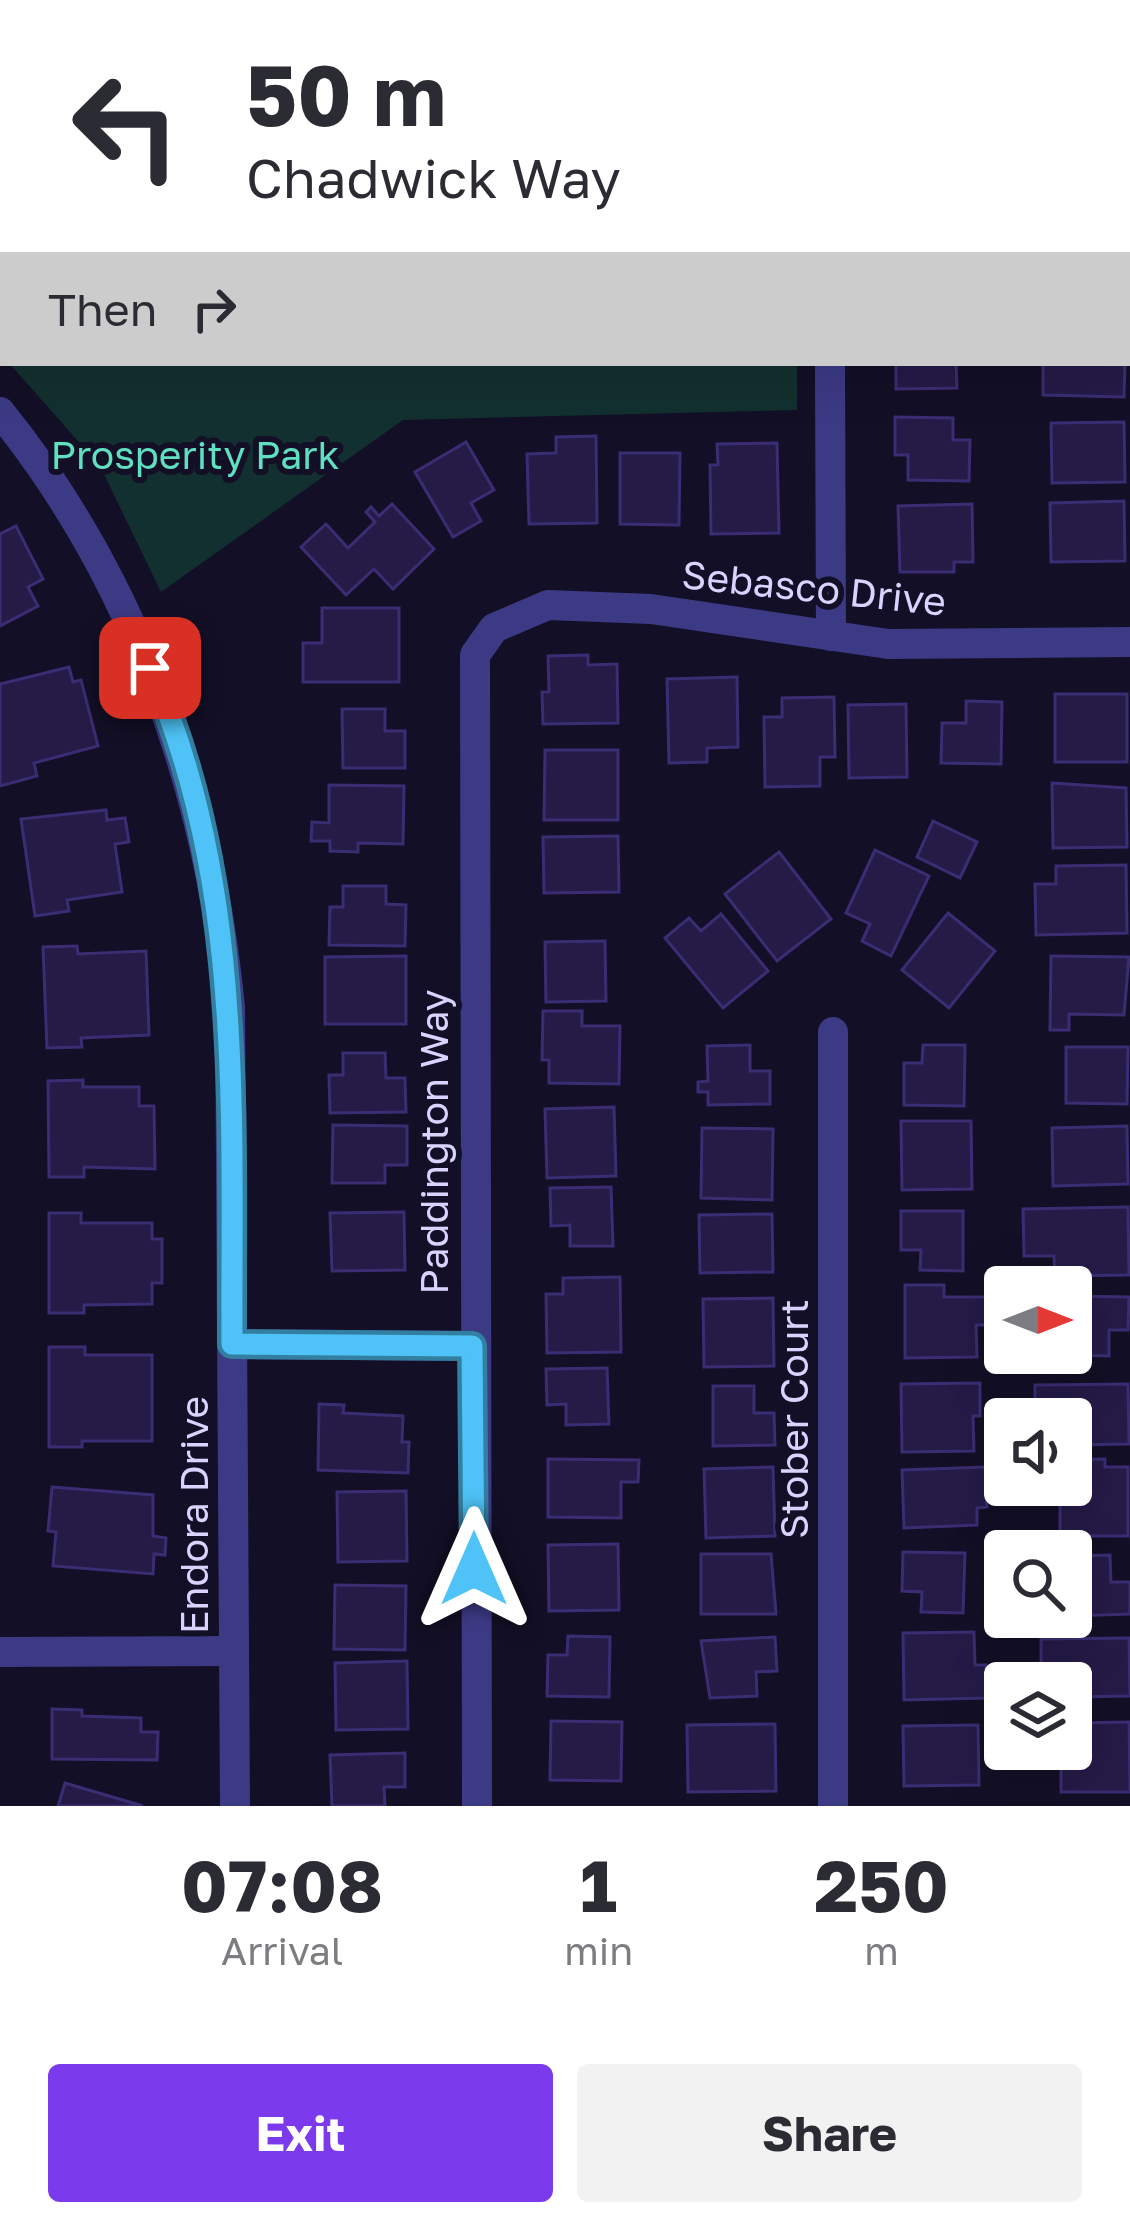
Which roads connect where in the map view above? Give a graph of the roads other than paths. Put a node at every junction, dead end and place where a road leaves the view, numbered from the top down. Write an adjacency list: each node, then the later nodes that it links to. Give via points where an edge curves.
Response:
1 (830, 366): 4 (street)
2 (0, 412): 7 (street, Endora Drive, via 43,464 120,601 192,789 230,1006)
3 (494, 628): 4 (street, Sebasco Drive, via 548,605 651,609); 8 (street, Paddington Way, via 475,655)
4 (831, 636): 5 (street, Sebasco Drive, via 888,644)
5 (1130, 642)
6 (832, 1032): 13 (street, Stober Court)
7 (232, 1344): 8 (street); 9 (street, Endora Drive)
8 (472, 1346): 12 (street, Paddington Way)
9 (234, 1651): 10 (street); 11 (street, Endora Drive)
10 (0, 1652)
11 (235, 1806)
12 (477, 1806)
13 (833, 1806)

